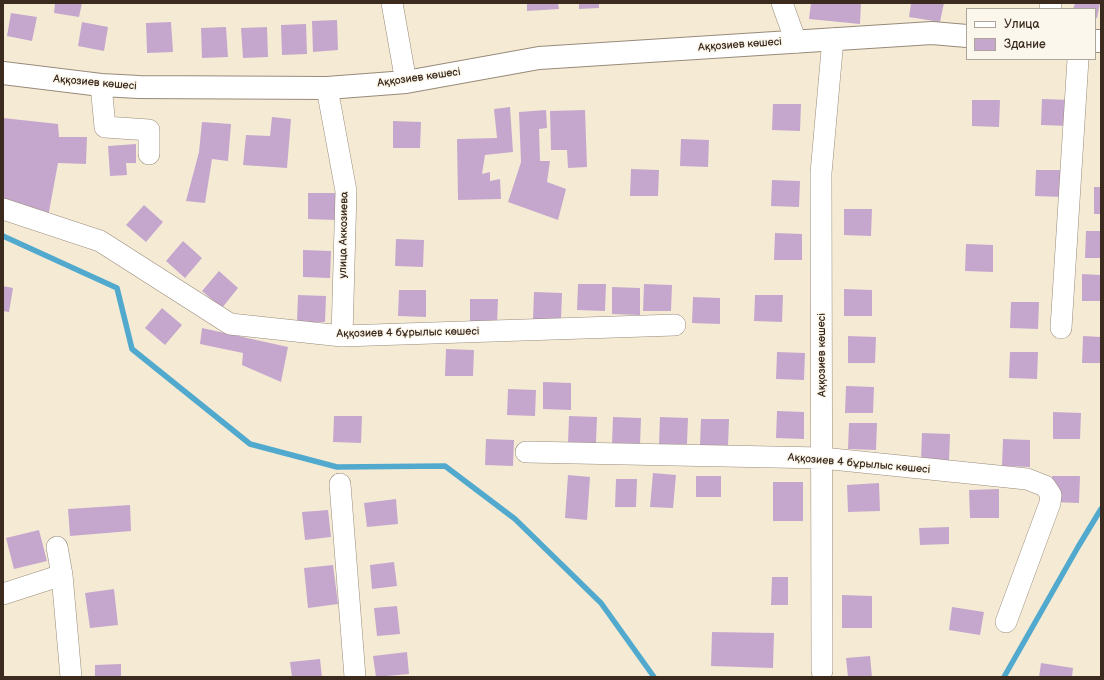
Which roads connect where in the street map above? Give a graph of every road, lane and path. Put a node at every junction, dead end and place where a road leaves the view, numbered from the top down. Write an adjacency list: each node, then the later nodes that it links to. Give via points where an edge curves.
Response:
1 (392, 3): 8 (street)
2 (782, 3): 5 (street)
3 (966, 36): 4 (main road, Аққозиев көшесі, via 932,33)
4 (833, 40): 5 (main road, Аққозиев көшесі); 17 (street, Аққозиев көшесі, via 821,173)
5 (796, 42): 8 (main road, Аққозиев көшесі, via 538,58)
6 (1078, 60): 14 (street)
7 (3, 73): 9 (main road, Аққозиев көшесі)
8 (406, 82): 10 (main road, Аққозиев көшесі)
9 (101, 85): 10 (main road, Аққозиев көшесі); 11 (street, via 105,127 149,130)
10 (327, 88): 15 (street, улица Аккозиева, via 346,191)
11 (149, 154)
12 (3, 209): 15 (street, Аққозиев 4 бұрылыс көшесі, via 100,241 230,324)
13 (676, 325): 15 (street, Аққозиев 4 бұрылыс көшесі)
14 (1061, 328)
15 (342, 336)
16 (526, 452): 17 (street, Аққозиев 4 бұрылыс көшесі)
17 (822, 458): 22 (street, Аққозиев 4 бұрылыс көшесі, via 1027,479 1045,486 1051,495 1050,503); 23 (street, Аққозиев көшесі)
18 (340, 484): 25 (street)
19 (57, 547): 20 (street)
20 (62, 575): 21 (street); 24 (street)
21 (3, 594)
22 (1006, 622)
23 (822, 671)
24 (71, 677)
25 (355, 677)

